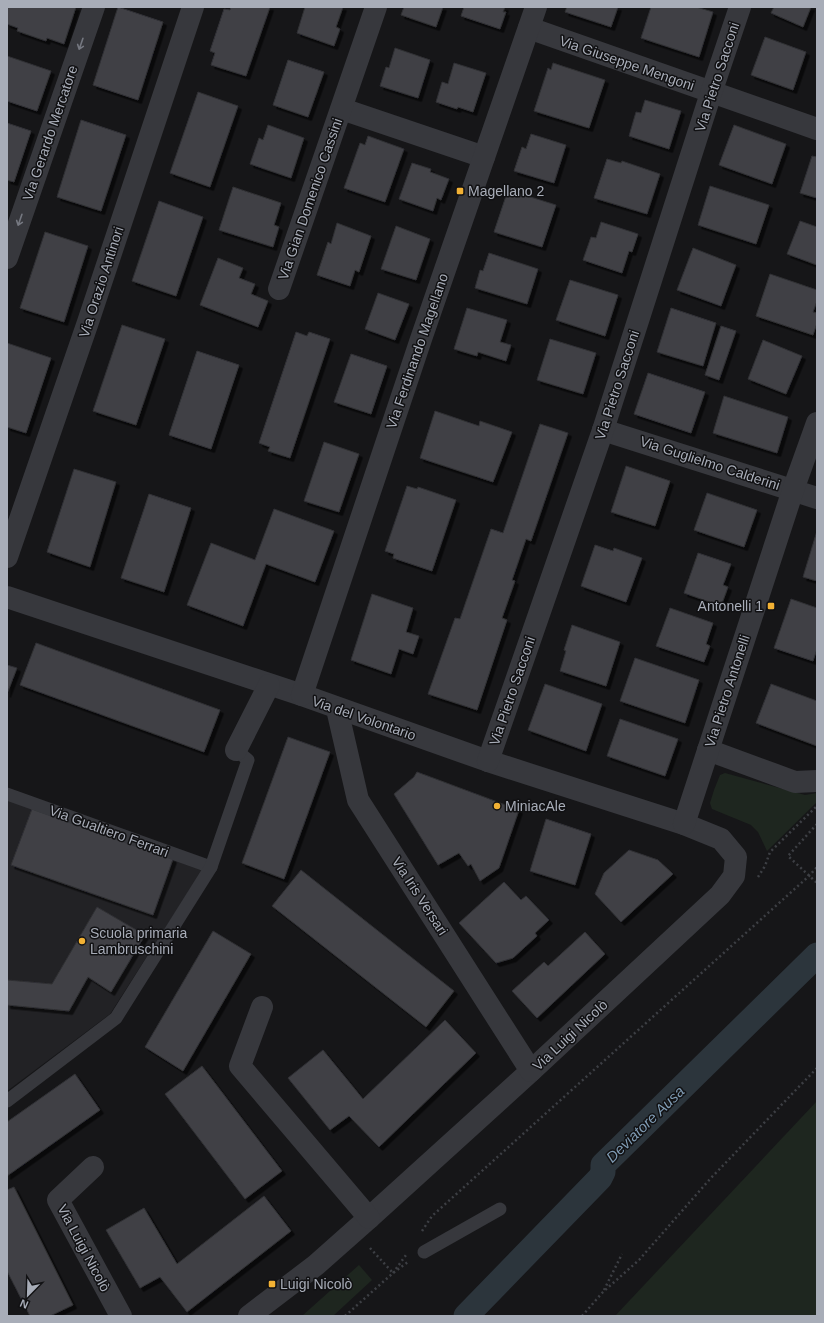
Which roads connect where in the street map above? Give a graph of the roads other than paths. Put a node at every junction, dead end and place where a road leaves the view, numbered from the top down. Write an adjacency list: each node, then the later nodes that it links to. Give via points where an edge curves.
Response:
1 (94, 7): 11 (street, Via Gerardo Mercatore, one-way to 11)
2 (193, 7): 17 (street, Via Orazio Antinori)
3 (376, 7): 8 (street, Via Gian Domenico Cassini)
4 (536, 7): 6 (street, Via Ferdinando Magellano)
5 (740, 7): 7 (street, Via Pietro Sacconi)
6 (529, 28): 7 (street, Via Giuseppe Mengoni); 10 (street, Via Ferdinando Magellano)
7 (711, 93): 9 (street, Via Giuseppe Mengoni); 14 (street, Via Pietro Sacconi)
8 (342, 109): 10 (street, Via Gian Domenico Cassini); 12 (street, Via Gian Domenico Cassini)
9 (817, 129)
10 (484, 157): 20 (street, Via Ferdinando Magellano, via 420,339)
11 (7, 258)
12 (279, 289)
13 (817, 423): 15 (street, Via Pietro Antonelli)
14 (602, 430): 15 (street, Via Guglielmo Calderini); 24 (street, Via Pietro Sacconi)
15 (793, 490): 16 (street, Via Guglielmo Calderini); 23 (street, Via Pietro Antonelli)
16 (817, 498)
17 (7, 557)
18 (7, 597): 19 (street, Via del Volontario)
19 (269, 685): 20 (street, Via del Volontario); 22 (street)
20 (302, 696): 21 (street, Via del Volontario)
21 (337, 709): 24 (street, Via del Volontario); 31 (street, Via Iris Versari, via 358,800)
22 (236, 750): 29 (lane, via 248,760)
23 (708, 750): 25 (street, via 795,782); 27 (street, Via Pietro Antonelli)
24 (488, 761): 27 (street, Via del Volontario)
25 (817, 781)
26 (7, 794): 29 (lane, Via Gualtiero Ferrari)
27 (684, 824): 28 (street, Via del Volontario)
28 (721, 839): 31 (street, Via Luigi Nicolò, via 736,857 734,876 720,895)
29 (211, 867): 32 (lane, via 116,1018)
30 (262, 1007): 35 (street, via 240,1066)
31 (531, 1071): 35 (street, Via Luigi Nicolò)
32 (7, 1101)
33 (93, 1167): 37 (street, Via Luigi Nicolò, via 58,1200)
34 (500, 1209): 36 (lane)
35 (361, 1224): 38 (street, Via Luigi Nicolò, via 316,1265)
36 (424, 1252)
37 (121, 1316)
38 (249, 1316)

